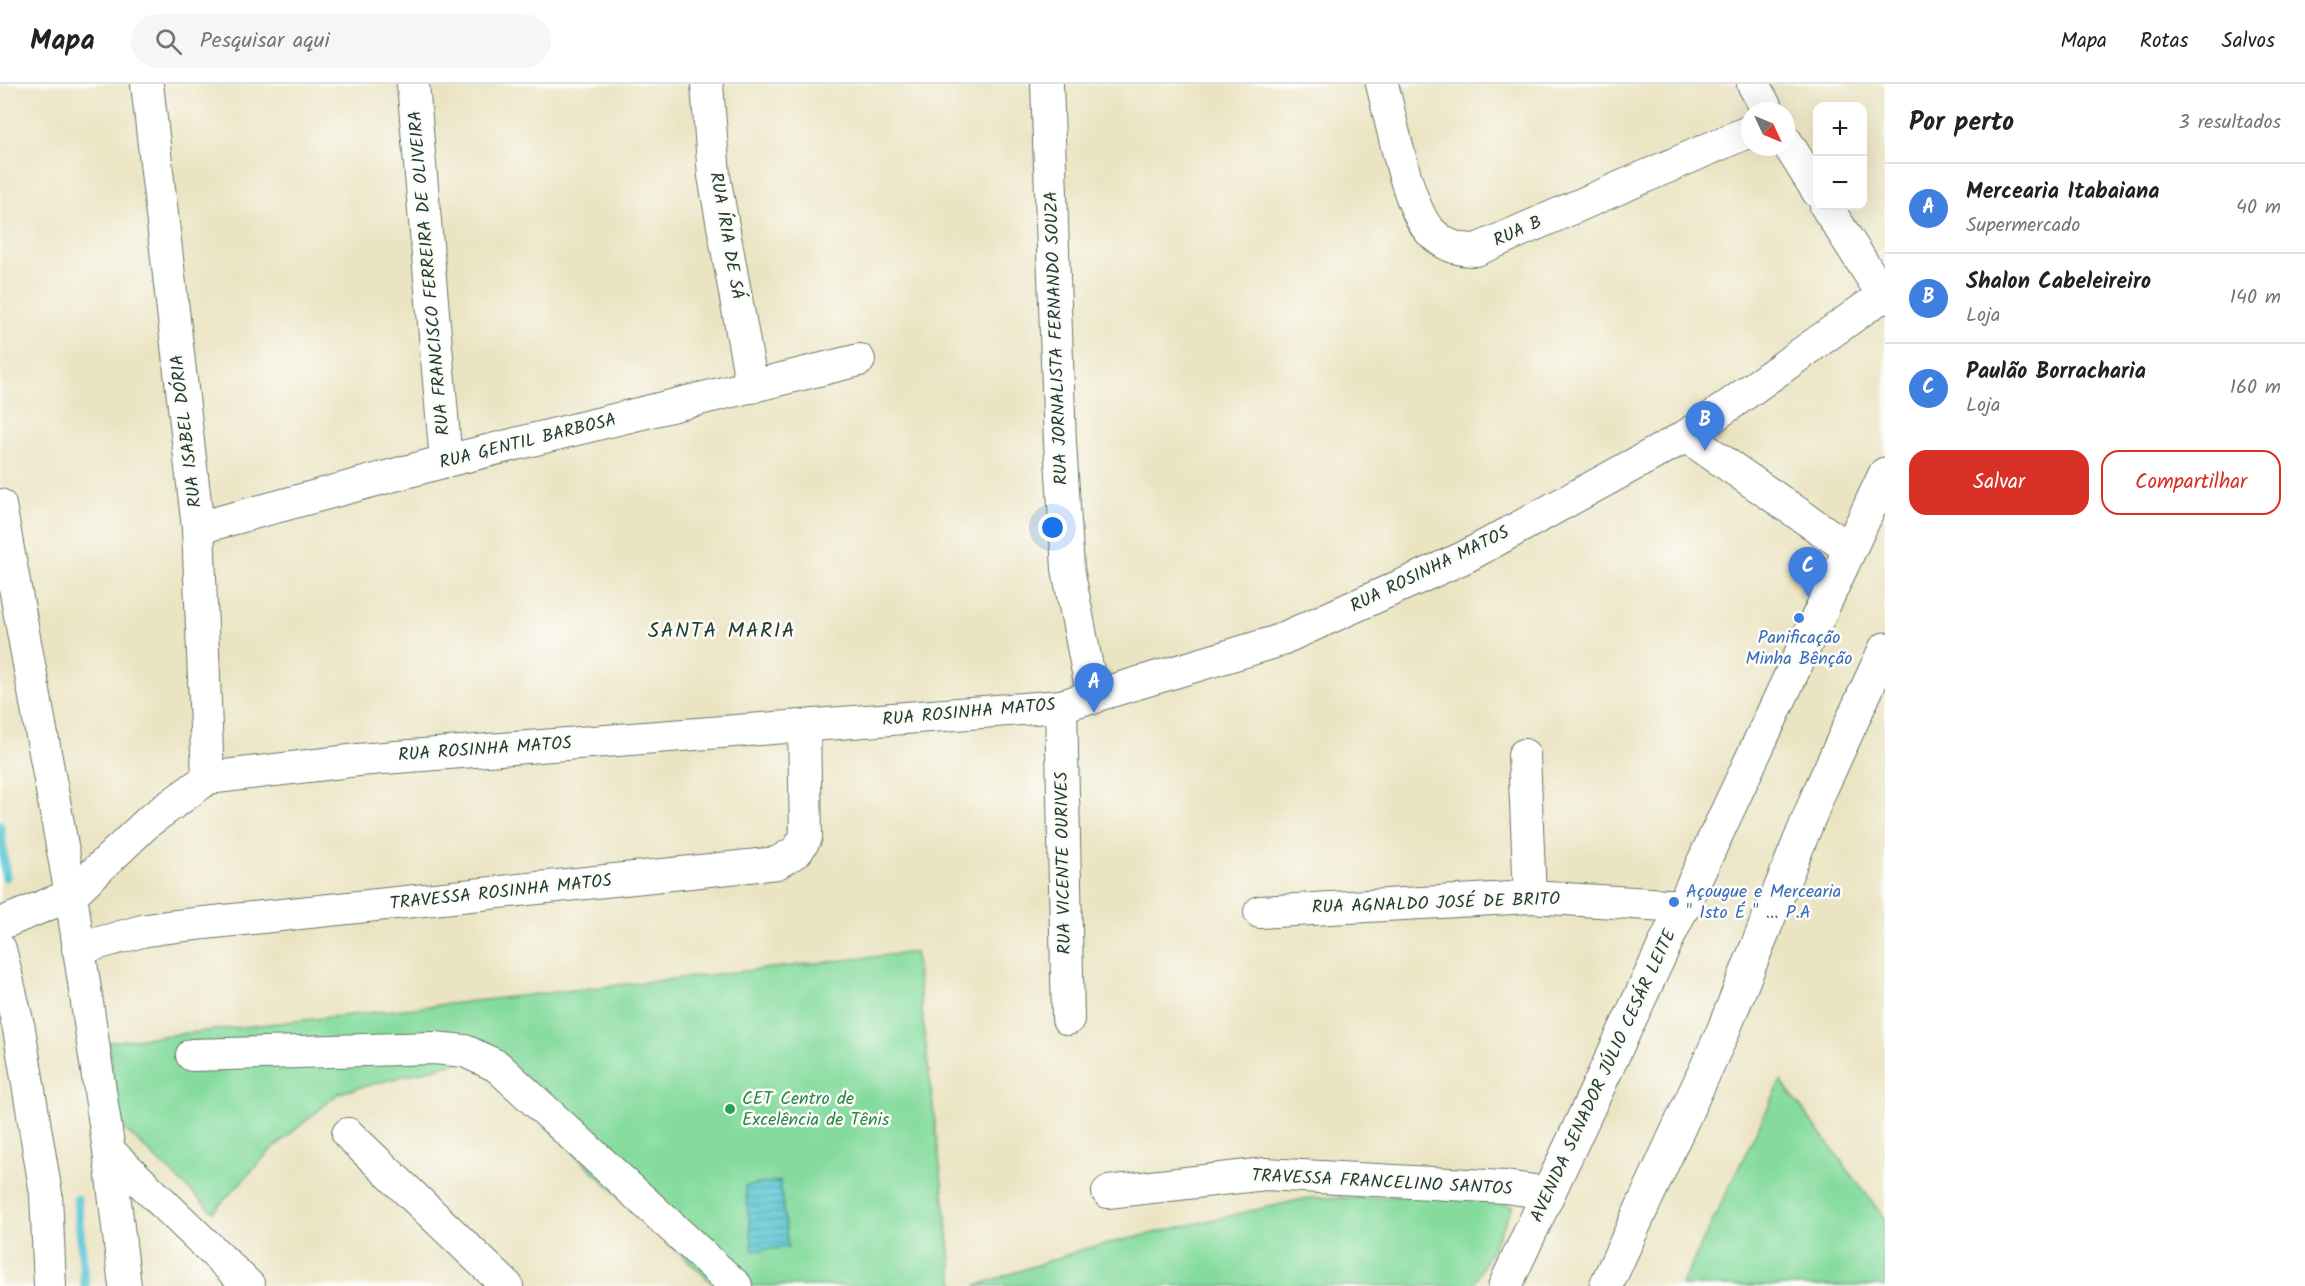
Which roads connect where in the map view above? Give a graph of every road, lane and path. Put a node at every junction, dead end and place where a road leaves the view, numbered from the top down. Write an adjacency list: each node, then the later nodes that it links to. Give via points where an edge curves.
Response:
1 (147, 84): 19 (street, RUA ISABEL DÓRIA)
2 (413, 84): 16 (street, RUA FRANCISCO FERREIRA DE OLIVEIRA)
3 (707, 84): 14 (street, RUA ÍRIA DE SÁ, via 714,176)
4 (1047, 84): 22 (street, RUA JORNALISTA FERNANDO SOUZA, via 1068,569)
5 (1382, 84): 8 (street, RUA B, via 1414,206 1430,232 1456,250 1476,250)
6 (1753, 84): 7 (street)
7 (1763, 102)
8 (1741, 135)
9 (1795, 155): 10 (street)
10 (1813, 184)
11 (1829, 210): 12 (street)
12 (1883, 297): 15 (street, RUA ROSINHA MATOS)
13 (859, 360): 14 (street, RUA GENTIL BARBOSA)
14 (752, 387): 16 (street, RUA GENTIL BARBOSA)
15 (1686, 436): 20 (street); 22 (street, RUA ROSINHA MATOS, via 1465,557 1275,642)
16 (446, 461): 19 (street, RUA GENTIL BARBOSA)
17 (1885, 474): 20 (main road, AVENIDA SENADOR JÚLIO CESÁR LEITE)
18 (0, 505): 27 (street)
19 (198, 528): 26 (street, RUA ISABEL DÓRIA)
20 (1848, 548): 29 (main road, AVENIDA SENADOR JÚLIO CESÁR LEITE)
21 (1885, 649): 47 (main road, via 1819,793 1721,1036)
22 (1093, 698): 23 (street, RUA ROSINHA MATOS)
23 (1060, 706): 24 (street, RUA ROSINHA MATOS); 34 (street, RUA VICENTE OURIVES)
24 (804, 726): 26 (street, RUA ROSINHA MATOS, via 358,760); 33 (street, TRAVESSA ROSINHA MATOS, via 806,837 796,851 777,862 167,927)
25 (1524, 754): 28 (street)
26 (208, 778): 27 (street, via 149,821)
27 (70, 895): 31 (street); 33 (street)
28 (1530, 897): 29 (street, RUA AGNALDO JOSÉ DE BRITO); 30 (street, RUA AGNALDO JOSÉ DE BRITO)
29 (1685, 906): 40 (main road, AVENIDA SENADOR JÚLIO CESÁR LEITE)
30 (1260, 912)
31 (0, 924)
32 (0, 949): 35 (street)
33 (78, 949): 38 (street)
34 (1068, 1019)
35 (9, 1033): 41 (street, via 46,1194)
36 (192, 1055): 45 (street, via 434,1048 482,1057 549,1111)
37 (348, 1134): 44 (street)
38 (109, 1151): 42 (street); 43 (street)
39 (1108, 1192): 40 (street, TRAVESSA FRANCELINO SANTOS, via 1265,1174 1505,1187)
40 (1549, 1194): 46 (main road, AVENIDA SENADOR JÚLIO CESÁR LEITE)
41 (50, 1286)
42 (125, 1286)
43 (249, 1286)
44 (507, 1286)
45 (736, 1286)
46 (1505, 1286)
47 (1606, 1286)

